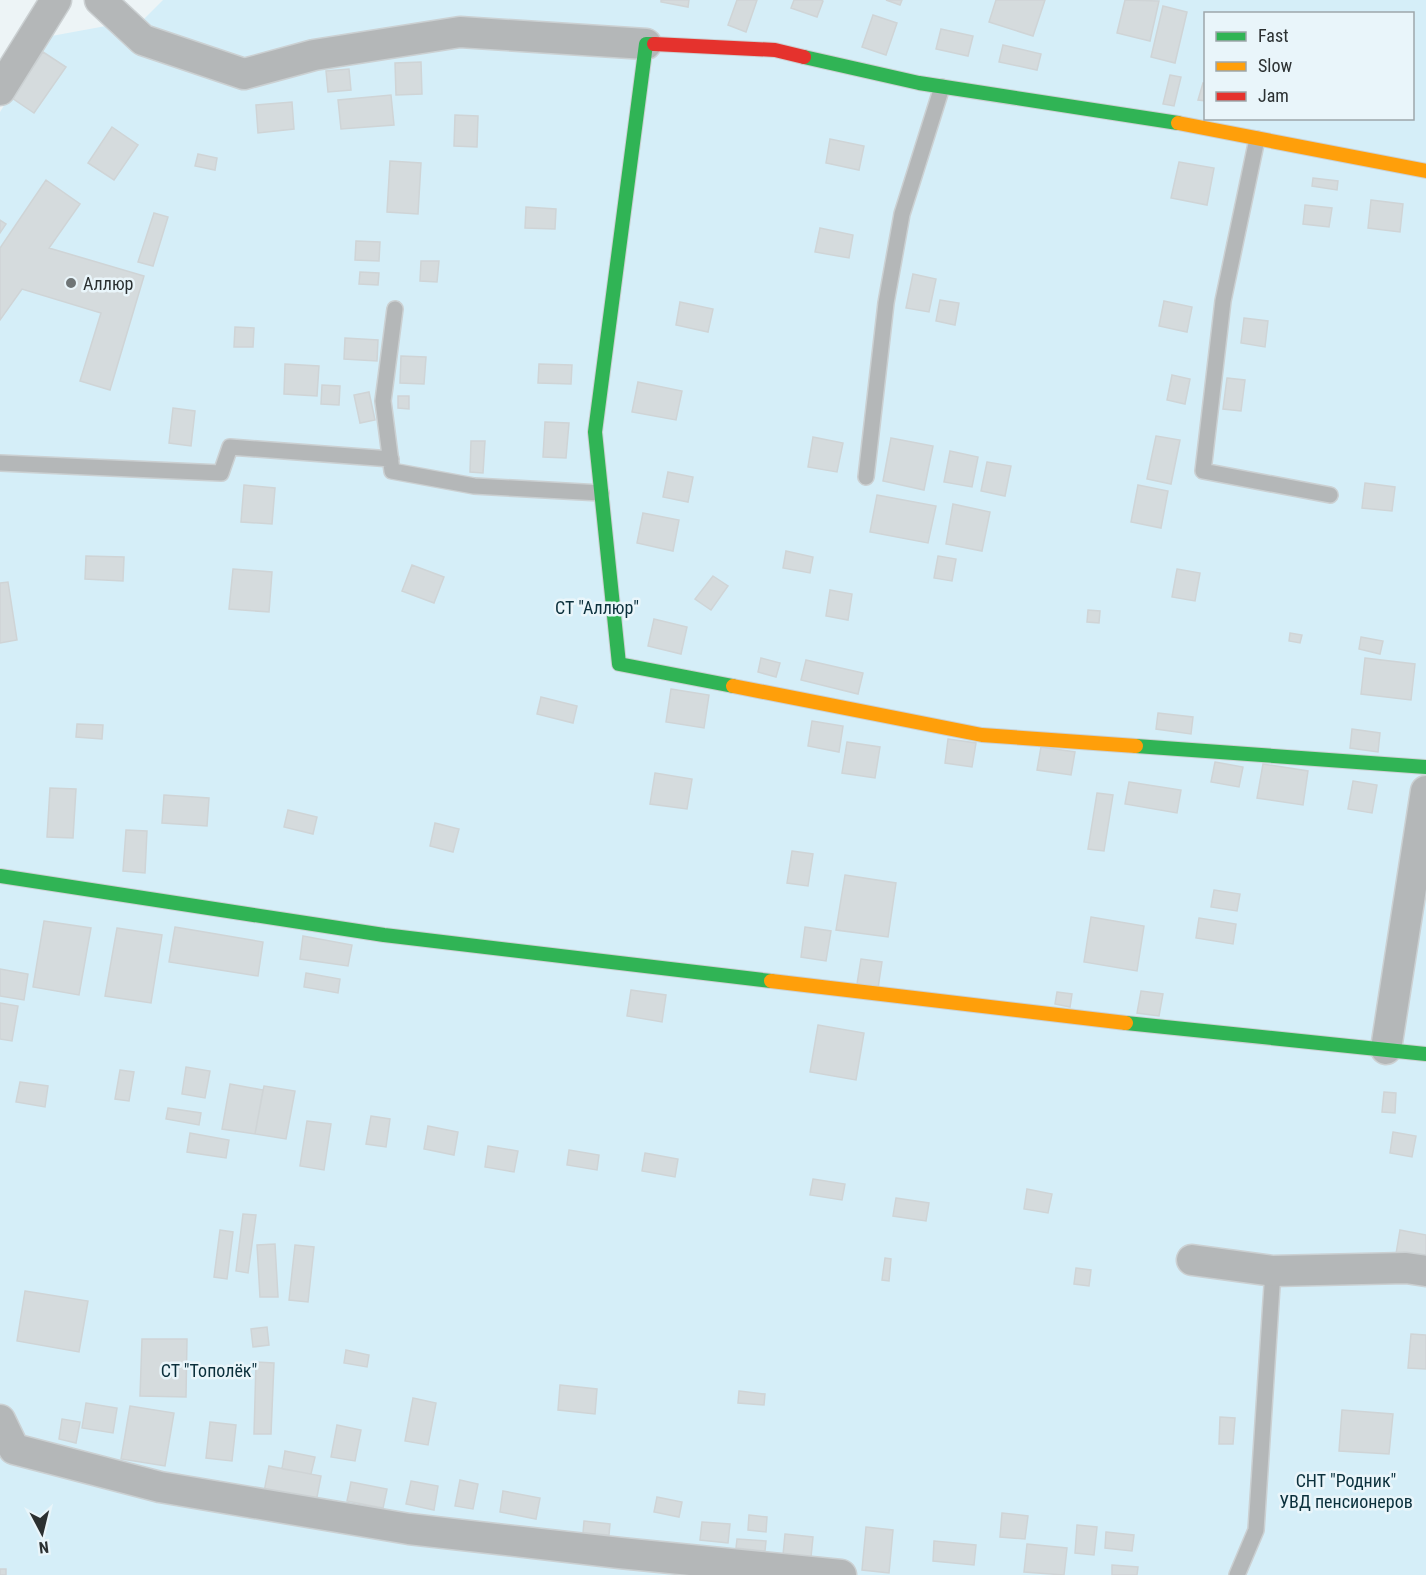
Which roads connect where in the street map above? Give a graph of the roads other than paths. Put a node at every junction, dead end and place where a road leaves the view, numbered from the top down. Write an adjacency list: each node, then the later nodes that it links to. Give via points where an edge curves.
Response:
1 (56, 0): 5 (street)
2 (100, 0): 3 (street, via 143,40 244,74 314,55 460,32)
3 (646, 44): 4 (street, via 775,50); 12 (street, via 595,432)
4 (942, 87): 6 (street, via 1158,119); 11 (lane, via 902,214 886,303)
5 (0, 90)
6 (1257, 139): 7 (street); 13 (lane, via 1223,301 1203,471)
7 (1426, 171)
8 (395, 309): 9 (lane, via 383,401)
9 (391, 459): 10 (lane, via 230,447 221,473); 12 (lane, via 392,471 474,486)
10 (0, 463)
11 (866, 477)
12 (602, 493): 14 (street, via 619,664 982,735)
13 (1330, 495)
14 (1426, 767)
15 (1426, 791): 17 (street)
16 (0, 876): 17 (street, via 384,935 1070,1017)
17 (1386, 1049): 18 (street)
18 (1426, 1054)
19 (1192, 1260): 20 (street)
20 (1273, 1271): 21 (street); 24 (lane, via 1256,1530)
21 (1426, 1271)
22 (0, 1420): 23 (street, via 14,1449 160,1487 409,1529)
23 (841, 1575)
24 (1237, 1575)

